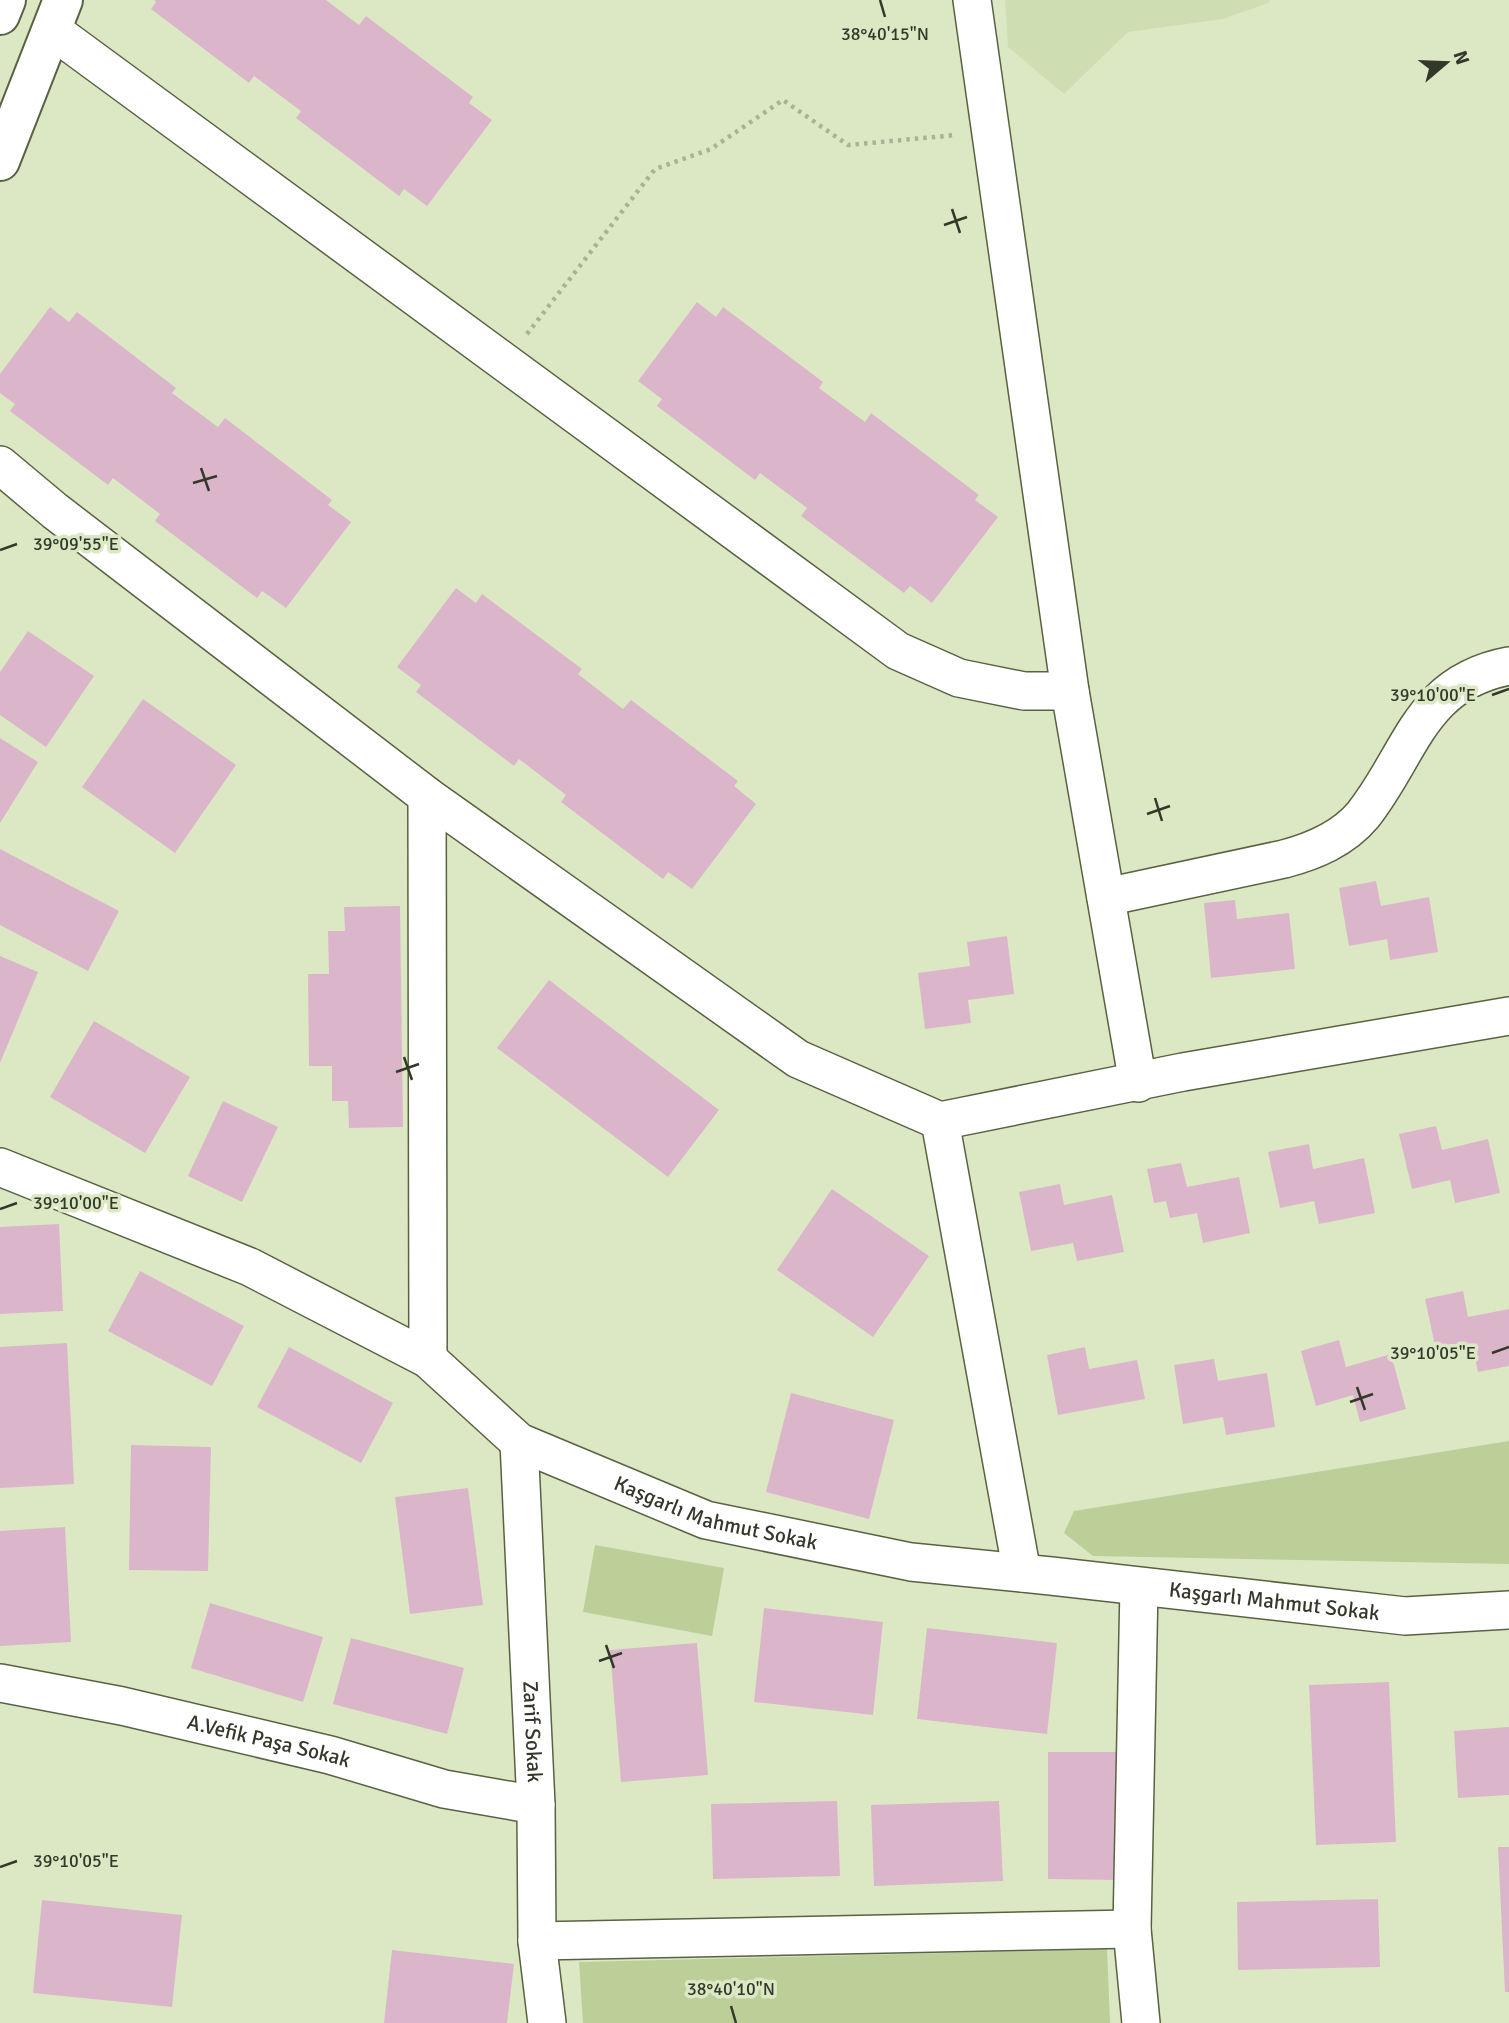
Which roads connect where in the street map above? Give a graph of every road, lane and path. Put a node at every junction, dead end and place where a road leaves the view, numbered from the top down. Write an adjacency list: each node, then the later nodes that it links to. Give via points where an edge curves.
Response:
1 (6, 0): 3 (main road)
2 (972, 0): 12 (street)
3 (0, 15)
4 (57, 15): 6 (main road); 7 (street)
5 (961, 134): 7 (path, via 848,145 783,100 711,149 655,169)
6 (0, 161)
7 (505, 362): 12 (street, via 898,651 959,678 1024,691)
8 (0, 465): 10 (street)
9 (0, 487): 10 (street)
10 (55, 511): 13 (street)
11 (1509, 666): 14 (street, via 1483,672 1441,698 1363,815 1331,842 1309,853)
12 (1070, 691): 14 (street)
13 (427, 796): 17 (street, via 799,1059); 19 (street)
14 (1106, 897): 16 (street)
15 (1509, 1016): 16 (street)
16 (1138, 1083): 17 (street)
17 (940, 1121): 21 (street)
18 (0, 1167): 19 (street, Kaşgarlı Mahmut Sokak, via 250,1268)
19 (428, 1359): 20 (street, Kaşgarlı Mahmut Sokak)
20 (519, 1442): 21 (street, Kaşgarlı Mahmut Sokak, via 706,1520 911,1562); 25 (street, Zarif Sokak)
21 (1022, 1573): 22 (street, Kaşgarlı Mahmut Sokak)
22 (1139, 1587): 23 (street, Kaşgarlı Mahmut Sokak, via 1405,1616); 26 (street)
23 (1509, 1610)
24 (0, 1683): 25 (street, A.Vefik Paşa Sokak, via 122,1706 330,1755 444,1789)
25 (536, 1805): 27 (street, Zarif Sokak)
26 (1132, 1929): 27 (street); 29 (street)
27 (537, 1941): 28 (street, Zarif Sokak)
28 (547, 2023)
29 (1141, 2023)

